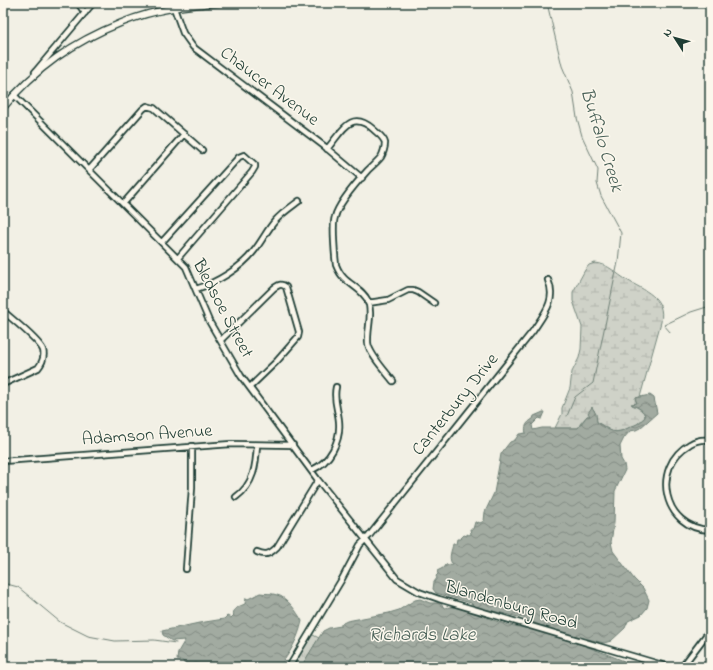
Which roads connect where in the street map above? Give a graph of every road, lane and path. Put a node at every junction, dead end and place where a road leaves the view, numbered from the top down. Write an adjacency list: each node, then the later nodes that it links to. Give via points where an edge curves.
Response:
1 (78, 3): 5 (street)
2 (93, 3): 5 (street)
3 (220, 3): 4 (main road)
4 (174, 8): 6 (main road, via 134,18 93,34 45,65); 10 (street, Chaucer Avenue, via 183,32 193,47)
5 (85, 13): 6 (street)
6 (28, 80): 7 (main road)
7 (14, 95): 8 (main road); 12 (street, Bledsoe Street)
8 (3, 108)
9 (184, 134): 11 (street); 12 (street, via 154,108 147,106); 15 (street)
10 (328, 149): 13 (street, Chaucer Avenue); 13 (street, via 351,122 357,120 370,127 385,143 381,157)
11 (202, 150)
12 (89, 170): 15 (street, Bledsoe Street)
13 (362, 178): 20 (street, via 337,210 333,224 336,265 344,278 360,290)
14 (299, 201): 19 (street, via 278,218 254,252 243,262 208,286)
15 (123, 204): 16 (street, Bledsoe Street)
16 (162, 242): 17 (street, Bledsoe Street); 17 (street, via 238,157 244,155 255,165 252,172)
17 (178, 258): 19 (street, Bledsoe Street, via 186,267)
18 (548, 280): 37 (street, Canterbury Drive, via 552,288 551,298 548,308 533,331)
19 (196, 289): 23 (street, Bledsoe Street, via 209,321)
20 (368, 303): 21 (street, via 388,300 408,290 418,292); 24 (street, via 368,344)
21 (434, 303)
22 (3, 311): 25 (street, via 38,342 44,357 38,368)
23 (221, 340): 26 (street, Bledsoe Street); 26 (street, via 274,288 279,285 286,287 299,332 298,337)
24 (393, 381)
25 (3, 384)
26 (250, 387): 31 (street, Bledsoe Street)
27 (336, 387): 33 (street, via 334,395 339,429 336,442 324,463)
28 (710, 440): 36 (street, via 696,441 681,450 675,456 666,479 667,498 673,510 692,526)
29 (257, 445): 30 (street, Adamson Avenue); 31 (street, Adamson Avenue); 35 (street, via 254,473 248,485)
30 (192, 446): 32 (street, Adamson Avenue); 39 (street, via 192,488)
31 (293, 446): 33 (street, Bledsoe Street)
32 (3, 461)
33 (312, 470): 34 (street, Bledsoe Street)
34 (318, 480): 37 (street, Bledsoe Street); 38 (street, via 278,547 271,554)
35 (236, 497)
36 (710, 530)
37 (365, 540): 41 (street, Canterbury Drive); 42 (street, Blandenburg Road, via 396,579 419,592)
38 (257, 552)
39 (186, 569)
40 (710, 630): 43 (street)
41 (289, 667)
42 (669, 667)
43 (682, 667)

